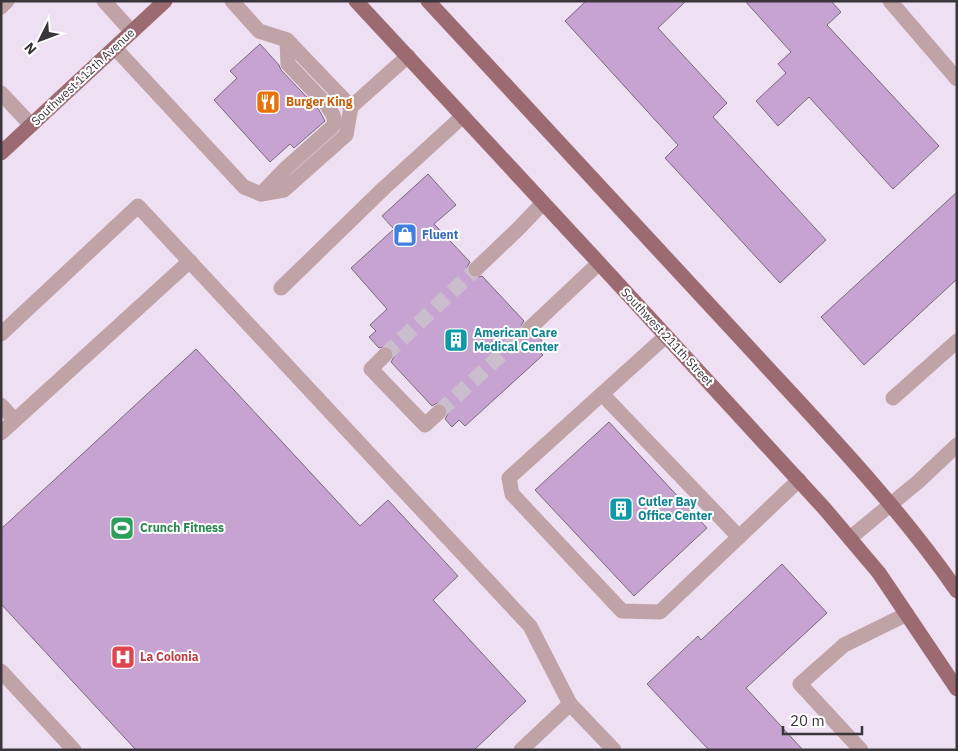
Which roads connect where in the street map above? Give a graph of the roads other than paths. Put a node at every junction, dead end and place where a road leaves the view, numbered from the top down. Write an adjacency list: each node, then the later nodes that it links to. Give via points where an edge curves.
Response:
1 (7, 1): 8 (lane)
2 (104, 1): 9 (lane)
3 (165, 1): 9 (main road, Southwest 112th Avenue)
4 (232, 1): 10 (lane, via 259,31)
5 (356, 1): 12 (main road, Southwest 211th Street)
6 (428, 1): 38 (main road)
7 (890, 1): 13 (lane)
8 (1, 7)
9 (132, 32): 11 (main road, Southwest 112th Avenue)
10 (287, 40): 15 (lane); 19 (lane, via 288,64 326,104 334,122)
11 (115, 48): 17 (main road, Southwest 112th Avenue); 19 (lane, via 244,187)
12 (408, 56): 15 (lane); 16 (main road, Southwest 211th Street)
13 (957, 79)
14 (1, 93): 17 (lane)
15 (351, 106): 19 (lane, via 346,135 284,190)
16 (463, 116): 20 (main road, Southwest 211th Street); 24 (lane)
17 (31, 125): 18 (main road, Southwest 112th Avenue)
18 (1, 153)
19 (261, 194)
20 (543, 203): 22 (main road, Southwest 211th Street); 23 (lane)
21 (190, 261): 26 (lane, via 138,206); 34 (lane); 45 (lane, via 530,626)
22 (599, 263): 25 (lane); 27 (main road, Southwest 211th Street)
23 (476, 269)
24 (281, 288)
25 (530, 328)
26 (1, 334)
27 (666, 336): 30 (lane); 37 (main road, Southwest 211th Street)
28 (957, 340): 31 (lane)
29 (385, 355): 33 (lane, via 371,369 425,425)
30 (602, 394): 39 (lane); 39 (lane, via 509,478 512,494 622,610 660,612)
31 (893, 398)
32 (1, 405): 34 (lane)
33 (439, 412)
34 (15, 420): 35 (lane)
35 (1, 433)
36 (957, 445): 38 (lane)
37 (799, 480): 39 (lane); 40 (main road, Southwest 211th Street)
38 (891, 504): 40 (lane); 41 (main road)
39 (739, 537)
40 (850, 538): 42 (main road, Southwest 211th Street)
41 (957, 590)
42 (907, 614): 44 (main road, Southwest 211th Street); 49 (lane, via 844,645 800,684)
43 (1, 671): 46 (lane)
44 (957, 689)
45 (570, 704): 47 (lane); 48 (lane)
46 (74, 750)
47 (521, 750)
48 (614, 750)
49 (861, 750)

